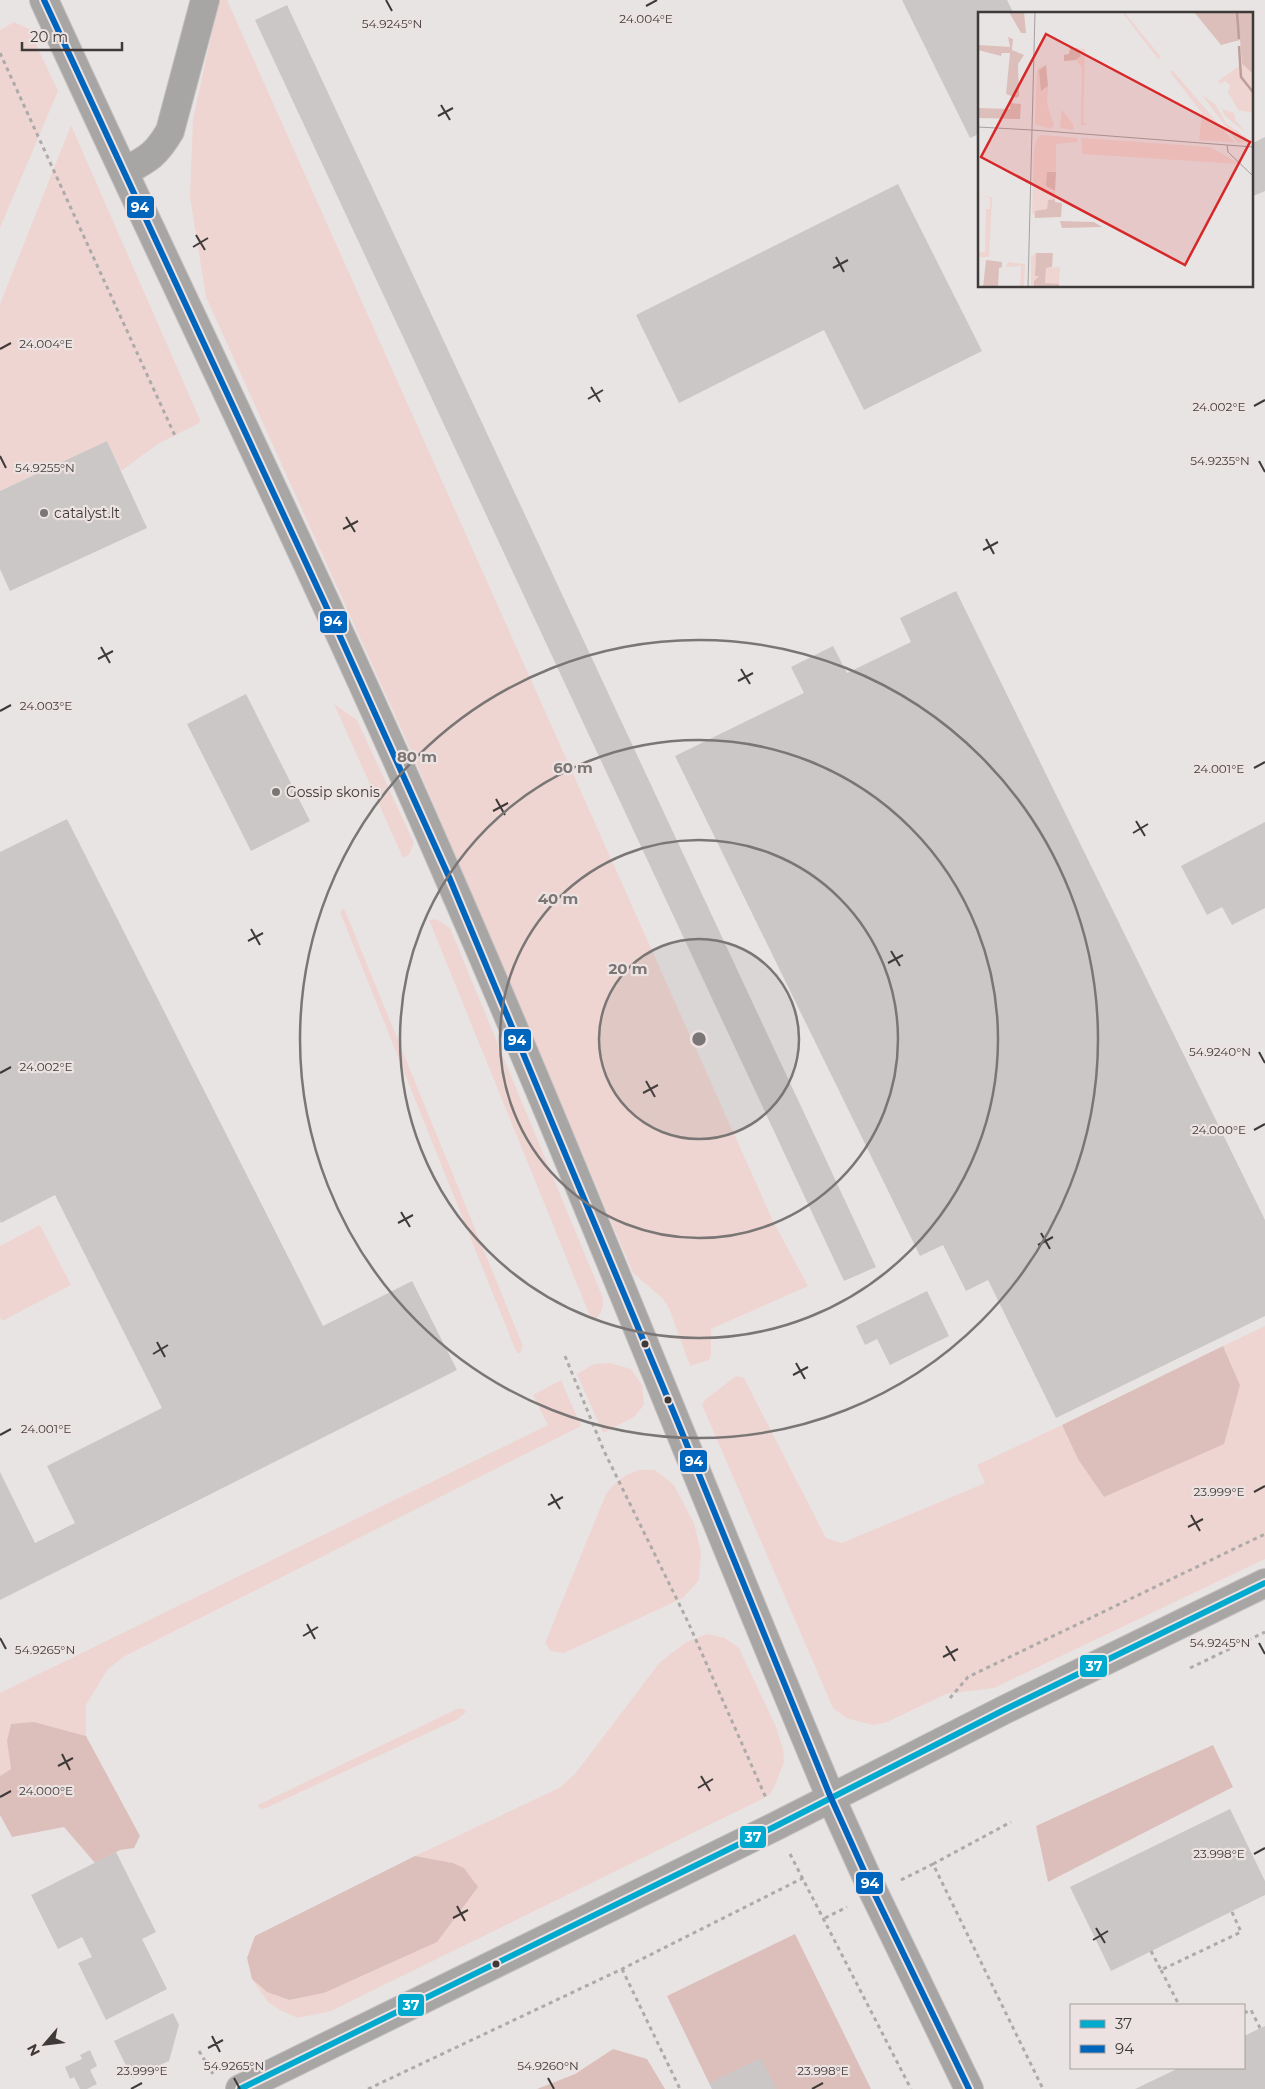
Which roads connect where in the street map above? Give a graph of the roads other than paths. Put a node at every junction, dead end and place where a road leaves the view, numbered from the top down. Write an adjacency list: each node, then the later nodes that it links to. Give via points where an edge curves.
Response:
1 (44, 0): 3 (street)
2 (205, 0): 3 (street, via 170,131 150,158)
3 (124, 172): 5 (street, via 449,877)
4 (1265, 1583): 5 (street)
5 (831, 1798): 6 (street); 7 (main road)
6 (228, 2085)
7 (969, 2089)

